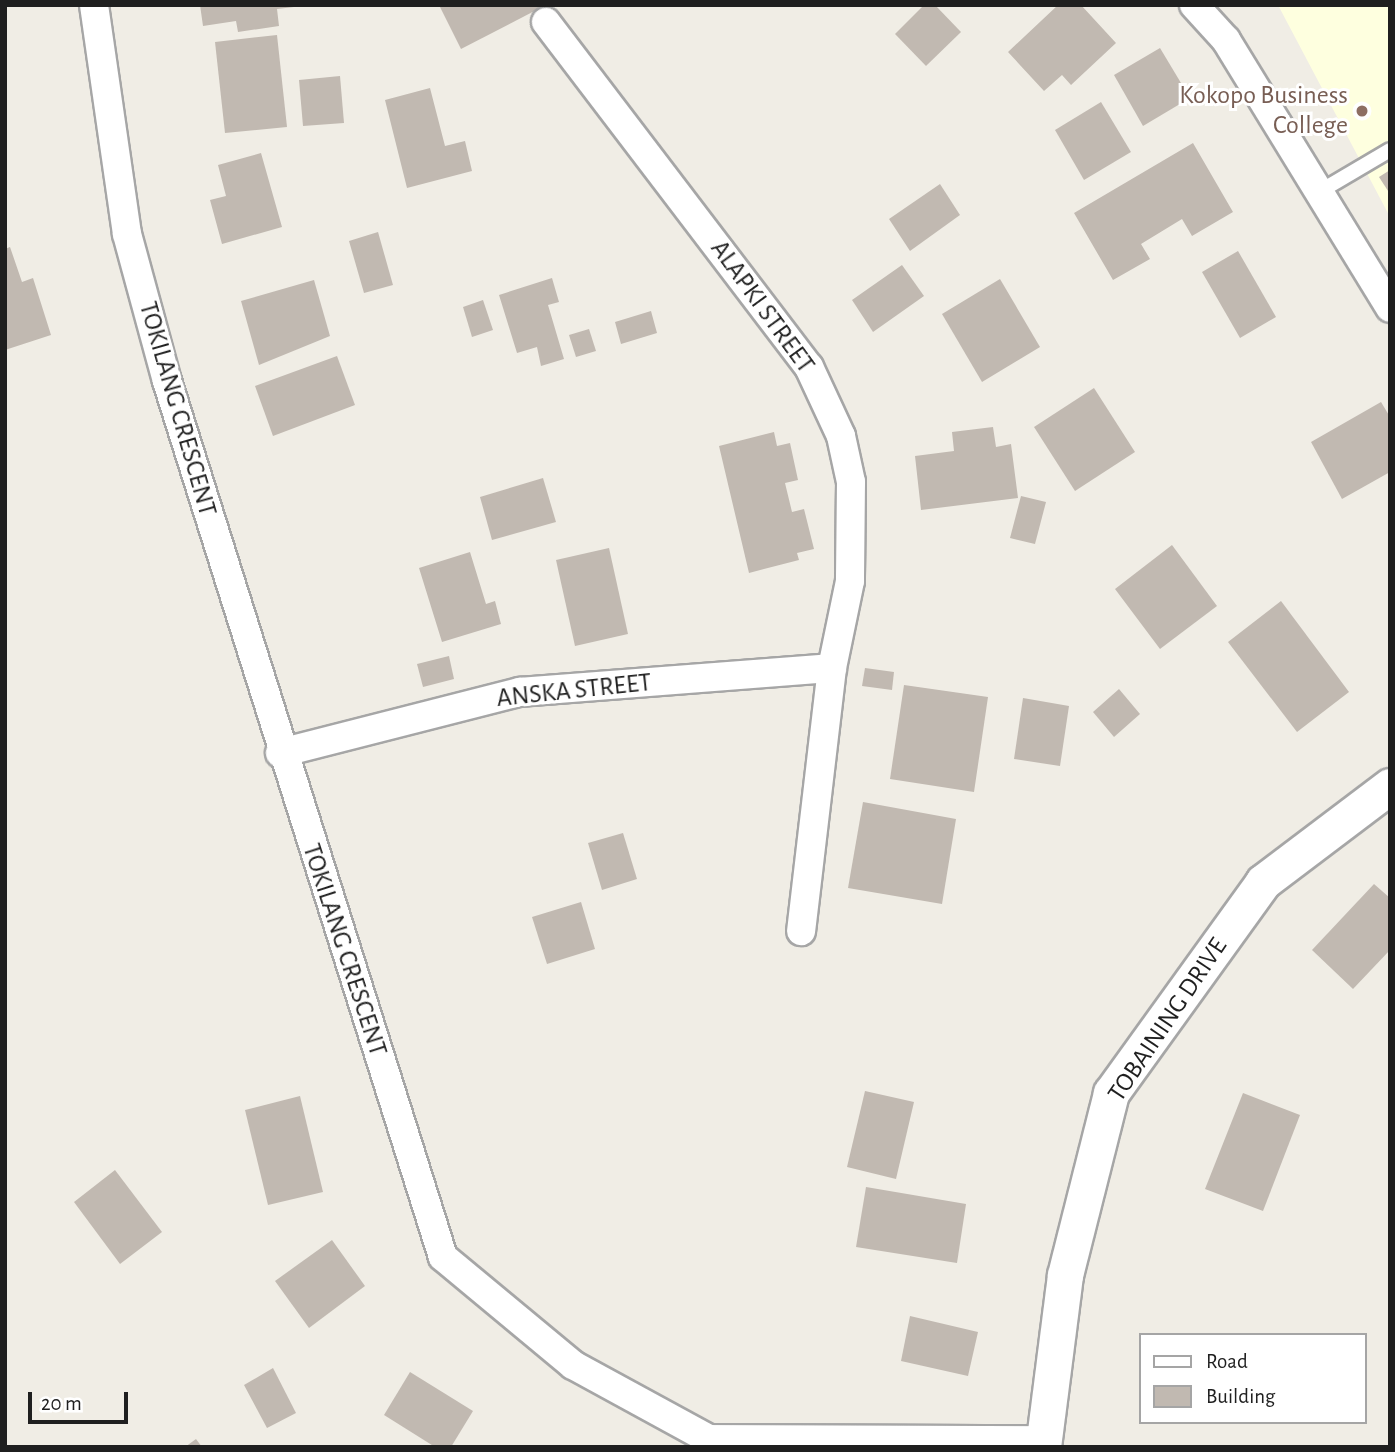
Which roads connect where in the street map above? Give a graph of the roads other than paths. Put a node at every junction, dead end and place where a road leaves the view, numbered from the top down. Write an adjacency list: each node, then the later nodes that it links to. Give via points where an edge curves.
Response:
1 (94, 5): 8 (street, TOKILANG CRESCENT, via 127,234)
2 (1194, 5): 5 (street, via 1226,40)
3 (546, 22): 7 (street, ALAPKI STREET, via 809,367 841,436 851,482 850,567)
4 (1390, 150): 5 (lane)
5 (1319, 192): 6 (street)
6 (1390, 308)
7 (832, 668): 8 (street, ANSKA STREET, via 520,692); 10 (street, ALAPKI STREET)
8 (280, 754): 11 (street, TOKILANG CRESCENT, via 443,1257 573,1365 709,1438)
9 (1390, 786): 11 (street, TOBAINING DRIVE, via 1264,882 1111,1093 1065,1275)
10 (801, 931)
11 (1043, 1443)

